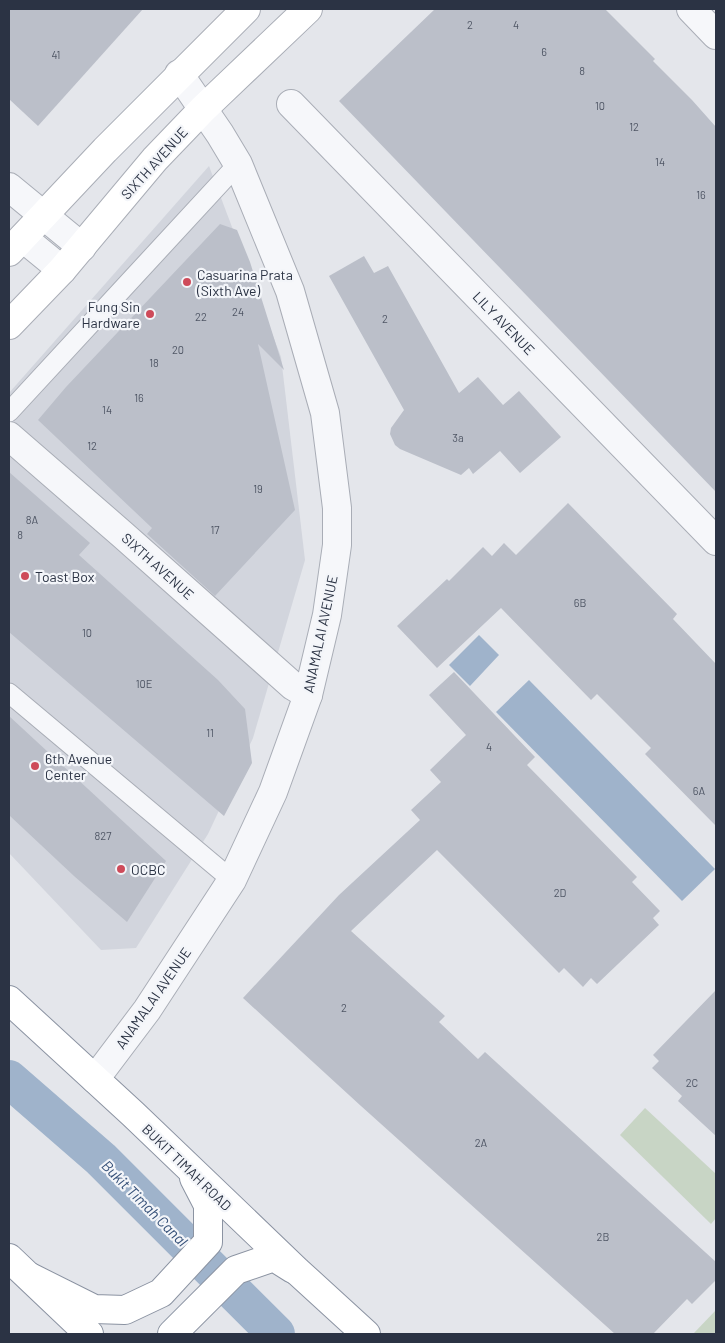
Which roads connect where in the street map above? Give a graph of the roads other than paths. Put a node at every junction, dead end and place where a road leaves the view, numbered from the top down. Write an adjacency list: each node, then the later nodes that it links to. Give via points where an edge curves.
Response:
1 (246, 9): 5 (main road)
2 (308, 9): 7 (main road, SIXTH AVENUE)
3 (690, 9): 4 (street)
4 (716, 35)
5 (179, 74): 7 (street, ANAMALAI AVENUE); 10 (main road)
6 (292, 104): 17 (street, LILY AVENUE)
7 (203, 110): 8 (street, ANAMALAI AVENUE); 12 (main road, SIXTH AVENUE, via 156,159)
8 (238, 164): 15 (lane); 19 (street, ANAMALAI AVENUE, via 290,292 325,414 337,508 337,545 327,615)
9 (9, 186): 10 (street)
10 (43, 216): 11 (main road); 12 (street)
11 (16, 245): 13 (street)
12 (82, 247): 13 (main road, SIXTH AVENUE)
13 (62, 270): 14 (main road, SIXTH AVENUE)
14 (9, 326)
15 (9, 412)
16 (9, 436): 19 (street, SIXTH AVENUE, via 293,686)
17 (716, 541)
18 (9, 694): 20 (lane)
19 (308, 695): 20 (street, ANAMALAI AVENUE, via 273,792)
20 (232, 880): 22 (street, ANAMALAI AVENUE, via 147,1010)
21 (9, 1000): 22 (main road, BUKIT TIMAH ROAD)
22 (95, 1079): 23 (main road, BUKIT TIMAH ROAD)
23 (188, 1168): 25 (main road, BUKIT TIMAH ROAD); 26 (main road, via 208,1205 208,1242 162,1293 125,1310 94,1310)
24 (9, 1258): 26 (main road)
25 (297, 1271): 27 (main road, via 274,1257 236,1270); 29 (main road, BUKIT TIMAH ROAD)
26 (30, 1277): 28 (main road)
27 (180, 1325)
28 (89, 1334)
29 (366, 1334)

